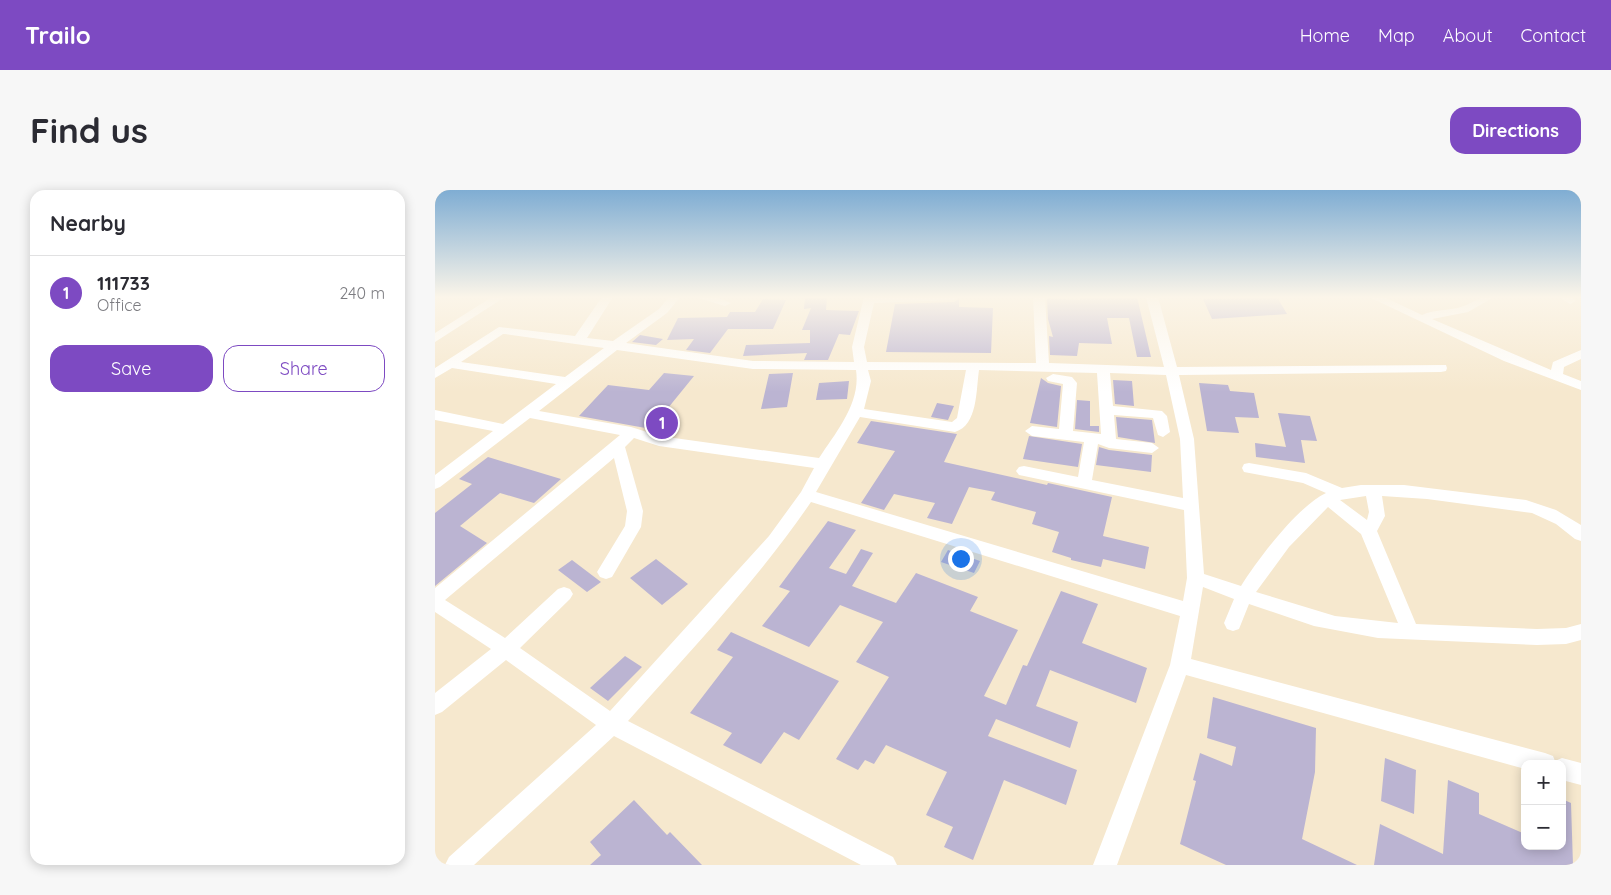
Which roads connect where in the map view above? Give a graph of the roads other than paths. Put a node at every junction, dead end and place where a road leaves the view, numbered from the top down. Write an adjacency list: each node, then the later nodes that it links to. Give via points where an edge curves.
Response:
1 (450, 328): 8 (street)
2 (587, 328): 9 (street)
3 (638, 328): 10 (street)
4 (862, 328): 13 (street, via 858,347)
5 (1041, 328): 15 (street)
6 (1161, 328): 18 (street)
7 (1444, 328): 20 (street)
8 (435, 338)
9 (579, 340): 10 (street); 12 (street, via 502,330)
10 (613, 346): 13 (street, via 753,365); 22 (street)
11 (1581, 354): 20 (street, via 1558,365)
12 (449, 364): 19 (street); 22 (street)
13 (861, 365): 14 (street); 25 (street, via 864,381)
14 (973, 366): 15 (street); 25 (street, via 964,420 955,426)
15 (1043, 367): 17 (street)
16 (1441, 368): 18 (street)
17 (1103, 369): 18 (street); 24 (street)
18 (1172, 371): 45 (street, via 1187,439)
19 (435, 374)
20 (1556, 377): 23 (street)
21 (1053, 378): 32 (street, via 1070,383)
22 (568, 382): 26 (street)
23 (1581, 386)
24 (1106, 410): 31 (street, via 1157,414 1161,416); 34 (street)
25 (856, 412): 37 (street)
26 (527, 413): 28 (street); 30 (street)
27 (435, 415): 28 (street)
28 (507, 430): 40 (street)
29 (1032, 431): 32 (street)
30 (631, 432): 35 (street); 37 (street, via 659,441)
31 (1163, 432)
32 (1066, 436): 33 (street)
33 (1092, 439): 34 (street); 41 (street)
34 (1109, 440): 36 (street, via 1111,444)
35 (618, 446): 48 (street, via 635,519); 52 (street)
36 (1152, 448)
37 (823, 464): 43 (street)
38 (1249, 468): 44 (street, via 1306,478)
39 (1024, 471): 41 (street)
40 (435, 483)
41 (1084, 484): 45 (street)
42 (1373, 491): 44 (street); 46 (street, via 1378,513 1377,520); 47 (street, via 1404,491 1538,508 1560,518)
43 (807, 495): 54 (street); 61 (street, via 744,578)
44 (1334, 496): 46 (street); 51 (street, via 1310,514 1276,552)
45 (1191, 506): 49 (street)
46 (1368, 530): 56 (street)
47 (1581, 534)
48 (606, 572)
49 (1195, 578): 51 (street); 54 (street)
50 (564, 594): 58 (street)
51 (1246, 594): 55 (street); 56 (street, via 1284,610 1354,627)
52 (435, 598)
53 (435, 603): 58 (street)
54 (1190, 612): 59 (street)
55 (1233, 623)
56 (1410, 631): 57 (street, via 1537,637)
57 (1581, 632)
58 (506, 649): 60 (street); 61 (street)
59 (1179, 665): 62 (street); 67 (street)
60 (435, 705)
61 (612, 724): 65 (street); 66 (street)
62 (1530, 760)
63 (1566, 769): 64 (street)
64 (1581, 774)
65 (457, 865)
66 (884, 865)
67 (1105, 865)

